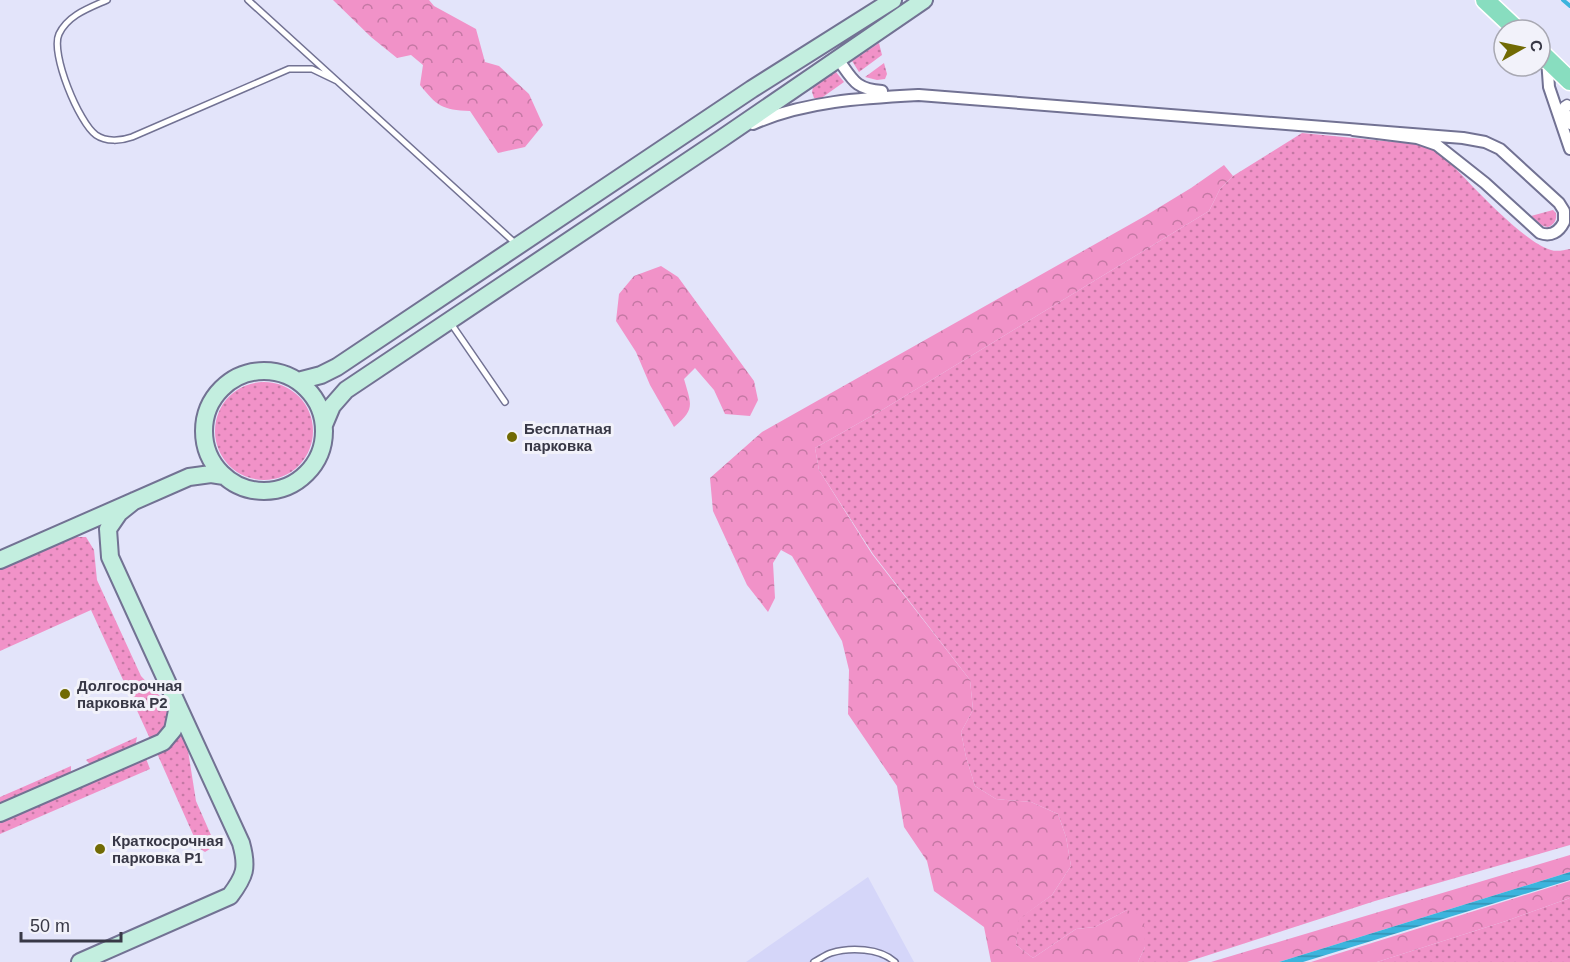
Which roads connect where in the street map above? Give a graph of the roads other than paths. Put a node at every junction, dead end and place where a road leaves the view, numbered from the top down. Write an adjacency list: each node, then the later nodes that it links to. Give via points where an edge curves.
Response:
1 (107, 0): 10 (lane, via 75,15 60,31 56,47 83,118 89,129 106,140 132,137 290,69 312,69)
2 (248, 0): 10 (lane)
3 (893, 0): 12 (main road)
4 (924, 0): 7 (main road)
5 (1485, 0): 6 (main road)
6 (1504, 18)
7 (838, 59): 13 (street, via 860,87); 15 (main road)
8 (1552, 63): 11 (main road)
9 (1548, 78): 18 (street)
10 (337, 81): 19 (lane)
11 (1570, 81)
12 (752, 89): 15 (main road); 19 (main road)
13 (919, 95): 15 (street, via 834,102); 17 (street)
14 (1570, 106): 16 (street, via 1564,106)
15 (768, 113): 20 (main road, via 721,139)
16 (1570, 125)
17 (1353, 130): 17 (street, via 1463,138 1490,144 1559,203 1564,222 1554,233 1540,233 1478,176 1431,142)
18 (1570, 149)
19 (519, 246): 21 (main road, via 337,368)
20 (449, 320): 22 (lane); 23 (main road, via 346,390 332,406)
21 (298, 381): 23 (main road, via 318,405); 24 (main road, via 264,370 230,381 208,409)
22 (505, 402)
23 (324, 425): 25 (main road, via 317,460 291,485 256,490)
24 (205, 445): 25 (main road); 26 (main road, via 201,460)
25 (224, 476): 26 (main road)
26 (189, 477): 27 (main road)
27 (134, 501): 28 (main road); 29 (main road, via 108,529 110,556)
28 (0, 560)
29 (178, 706): 30 (main road, via 173,730 163,742); 31 (main road, via 241,843 245,858 242,880 230,896)
30 (0, 813)
31 (80, 962)
32 (814, 962): 33 (lane, via 831,953 860,949 888,956)
33 (895, 962)

